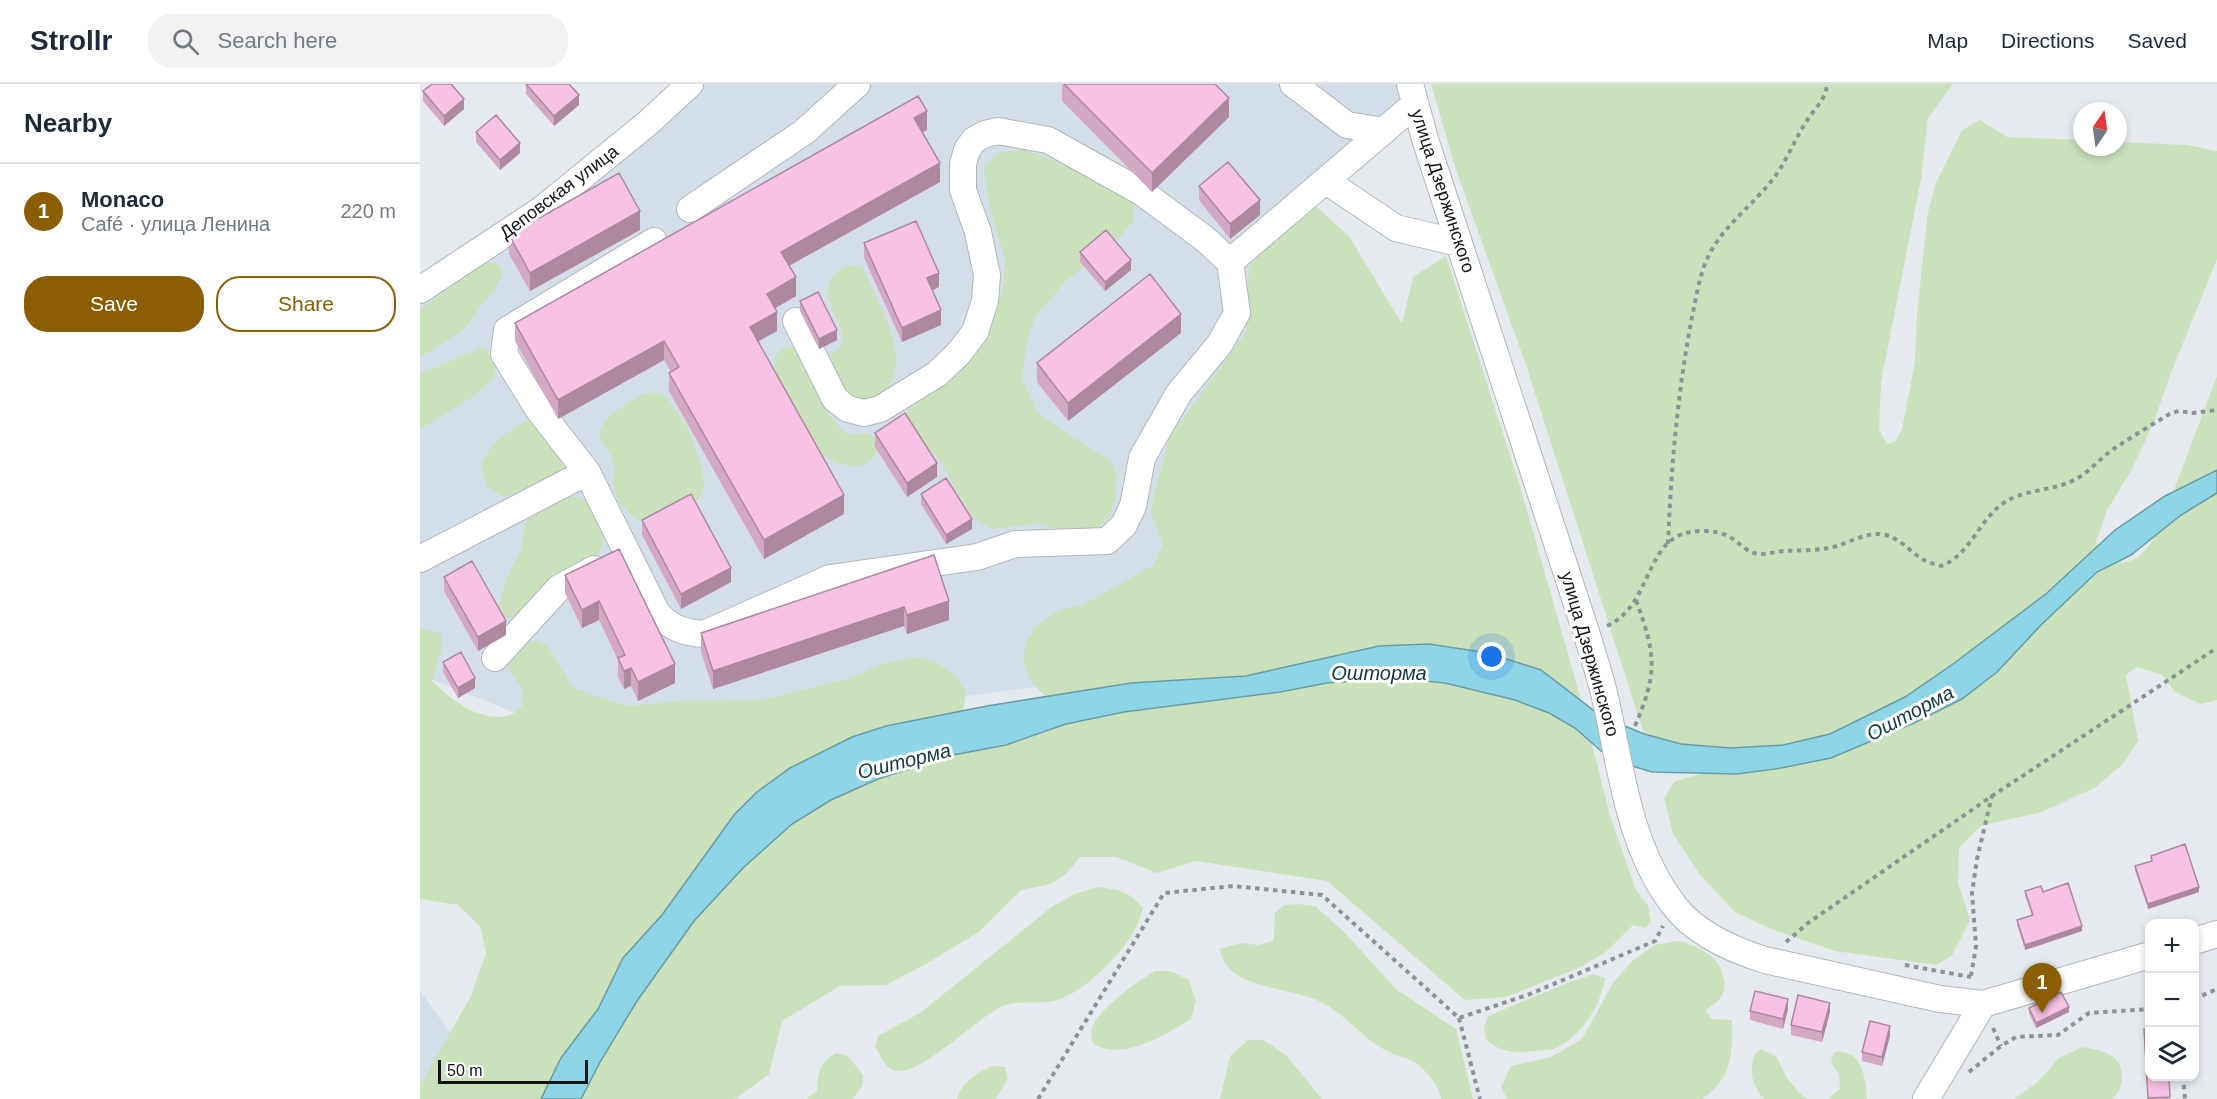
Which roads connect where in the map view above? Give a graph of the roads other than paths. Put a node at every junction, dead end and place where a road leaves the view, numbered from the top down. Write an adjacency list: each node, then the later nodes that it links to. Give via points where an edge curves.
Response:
1 (690, 84): 11 (street, Деповская улица, via 541,210)
2 (857, 84): 7 (street, via 804,132)
3 (1293, 84): 5 (street, via 1347,125)
4 (1413, 94): 5 (street); 9 (street, улица Дзержинского)
5 (1384, 130): 6 (street)
6 (1326, 181): 9 (street, via 1396,228); 10 (street)
7 (690, 209)
8 (654, 241): 13 (street, via 507,330 504,354 538,410)
9 (1459, 243): 20 (street, улица Дзержинского, via 1587,635 1629,813 1652,869 1673,906 1714,940 1739,952 1940,999)
10 (1230, 262): 12 (street, via 1197,233 1115,177 1048,140 998,130 974,140 963,164 963,190 978,232 987,275 986,292 975,332 944,368 880,409 848,409 835,399); 14 (street, via 1237,312 1219,345 1173,402 1142,458 1133,506 1124,525 1107,541 1015,544 977,557 830,578 704,634 674,628 657,613)
11 (420, 290)
12 (796, 321)
13 (587, 472): 14 (street); 15 (street)
14 (626, 552): 16 (street, via 559,588)
15 (420, 559)
16 (495, 658)
17 (2217, 934): 18 (street)
18 (2199, 939)
19 (2145, 956): 20 (street)
20 (1983, 1004): 21 (street)
21 (1926, 1099)

